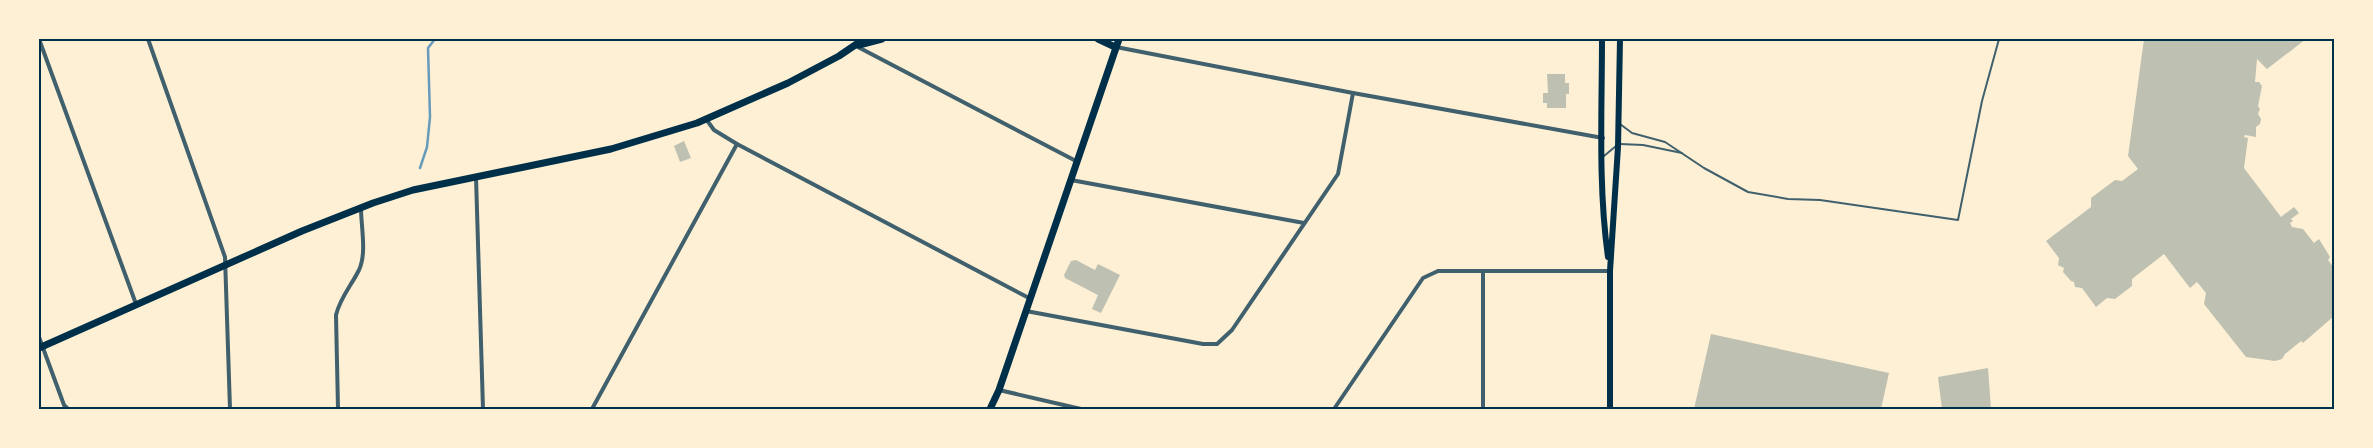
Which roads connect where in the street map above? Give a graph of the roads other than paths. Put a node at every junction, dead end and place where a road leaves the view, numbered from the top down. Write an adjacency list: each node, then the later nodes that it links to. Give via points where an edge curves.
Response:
1 (40, 39): 29 (street)
2 (148, 39): 25 (street, via 223,249)
3 (864, 39): 10 (highway)
4 (882, 39): 10 (highway)
5 (1098, 39): 11 (highway)
6 (1119, 39): 11 (highway)
7 (1602, 39): 15 (main road)
8 (1620, 39): 14 (main road)
9 (1999, 39): 18 (lane, via 1982,101 1958,220 1748,192)
10 (856, 46): 13 (highway, via 788,83); 20 (street)
11 (1116, 47): 12 (street); 20 (highway)
12 (1353, 93): 15 (street); 24 (street, via 1338,174)
13 (706, 119): 16 (street, via 714,130); 21 (highway, via 611,149)
14 (1619, 123): 17 (main road); 18 (lane, via 1632,133 1665,142)
15 (1603, 138): 19 (main road)
16 (737, 144): 28 (street); 38 (street)
17 (1618, 144): 18 (lane); 19 (lane); 27 (main road)
18 (1684, 153)
19 (1603, 157): 27 (main road, via 1605,234)
20 (1076, 160): 22 (highway)
21 (476, 177): 23 (highway, via 413,190); 37 (street)
22 (1069, 180): 24 (street); 28 (highway)
23 (360, 207): 25 (highway); 36 (street, via 362,260 336,315)
24 (1304, 223): 30 (street, via 1232,330 1217,344)
25 (225, 265): 29 (highway); 35 (street)
26 (1483, 271): 27 (street); 41 (street, via 1438,271 1423,278); 42 (street)
27 (1610, 271): 43 (main road)
28 (1029, 298): 30 (highway)
29 (136, 304): 32 (highway)
30 (1026, 311): 33 (highway)
31 (39, 337): 32 (street)
32 (40, 347): 34 (street)
33 (999, 390): 39 (highway); 40 (street)
34 (68, 409)
35 (230, 409)
36 (338, 409)
37 (483, 409)
38 (592, 409)
39 (990, 409)
40 (1081, 409)
41 (1334, 409)
42 (1483, 409)
43 (1610, 409)

